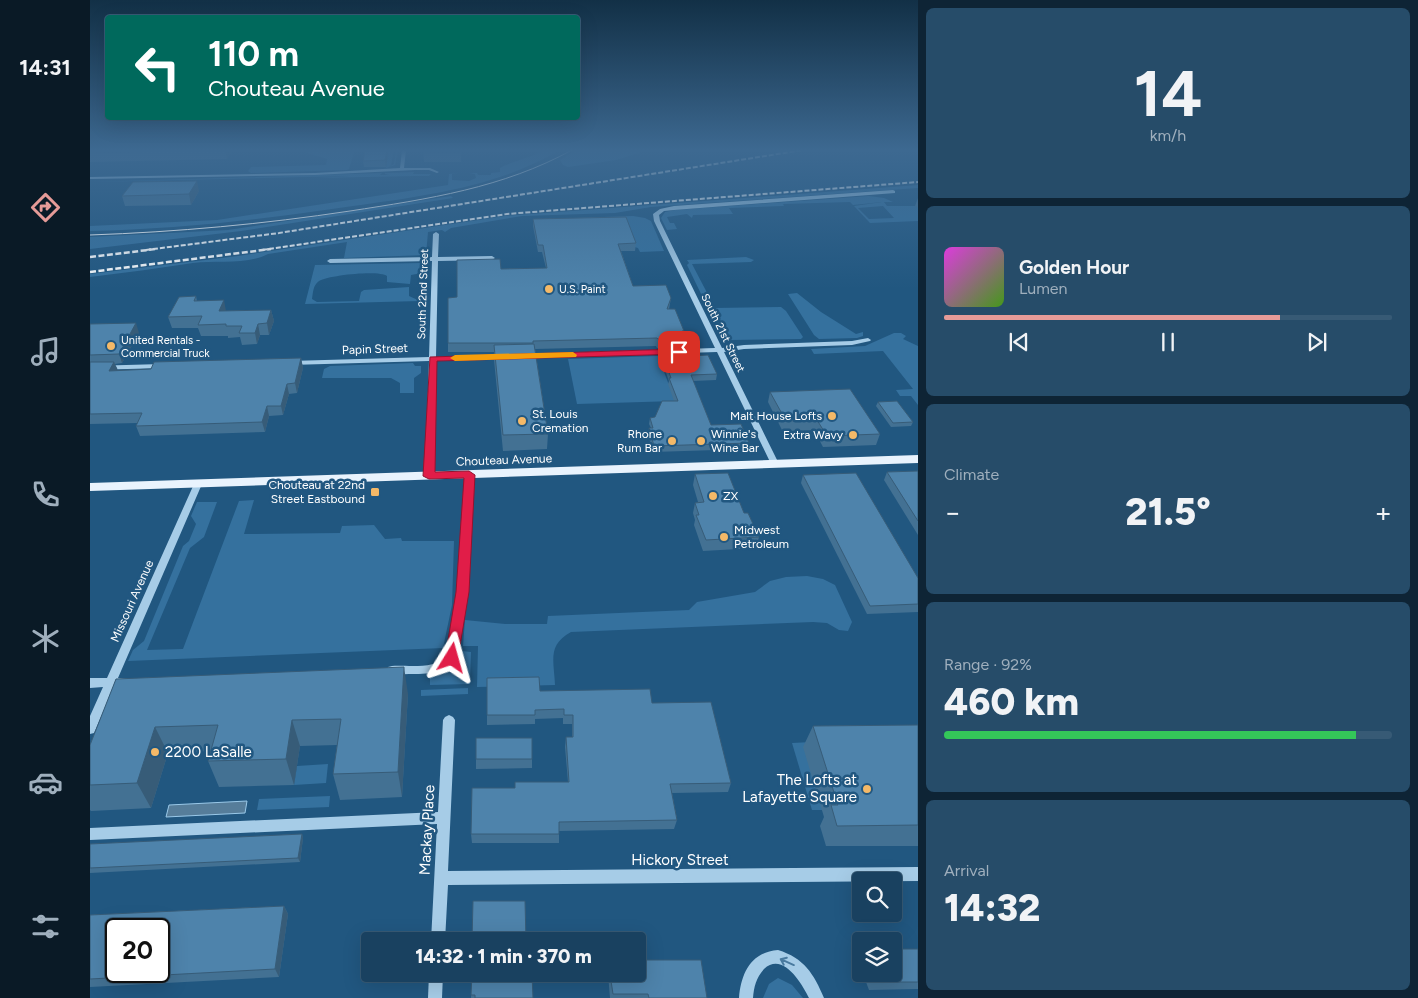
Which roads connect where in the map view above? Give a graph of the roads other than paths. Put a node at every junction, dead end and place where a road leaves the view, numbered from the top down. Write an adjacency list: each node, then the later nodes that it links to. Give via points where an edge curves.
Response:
1 (830, 197): 7 (street, South 21st Street, via 674,208 656,214)
2 (436, 234): 4 (street, South 22nd Street)
3 (492, 258): 4 (street)
4 (436, 259): 5 (street); 10 (street, South 22nd Street)
5 (330, 261)
6 (868, 340): 7 (street)
7 (720, 350): 9 (street); 15 (street, South 21st Street)
8 (511, 356): 10 (street, Papin Street)
9 (521, 356)
10 (433, 358): 11 (street, Papin Street); 17 (street, South 22nd Street)
11 (285, 363)
12 (174, 366): 13 (street)
13 (90, 368)
14 (918, 459): 15 (main road, Chouteau Avenue)
15 (775, 464): 16 (main road, Chouteau Avenue)
16 (469, 475): 17 (main road, Chouteau Avenue); 20 (street, via 460,611 452,658 445,666 434,668)
17 (429, 476): 18 (main road, Chouteau Avenue)
18 (198, 484): 19 (main road, Chouteau Avenue); 21 (street, Missouri Avenue)
19 (90, 487)
20 (379, 671)
21 (110, 682): 22 (street); 23 (street); 25 (street, Missouri Avenue)
22 (133, 682)
23 (90, 683)
24 (449, 720): 26 (street, Mackay Place)
25 (90, 729)
26 (445, 818): 27 (street); 29 (street, Mackay Place)
27 (90, 834)
28 (918, 874): 29 (street, Hickory Street)
29 (442, 878): 30 (street, Mackay Place)
30 (439, 932)
31 (436, 982): 32 (street)
32 (435, 998)
33 (746, 998): 34 (street, one-way to 33, via 799,968 787,960 773,958 761,960 753,969)
34 (817, 998)

